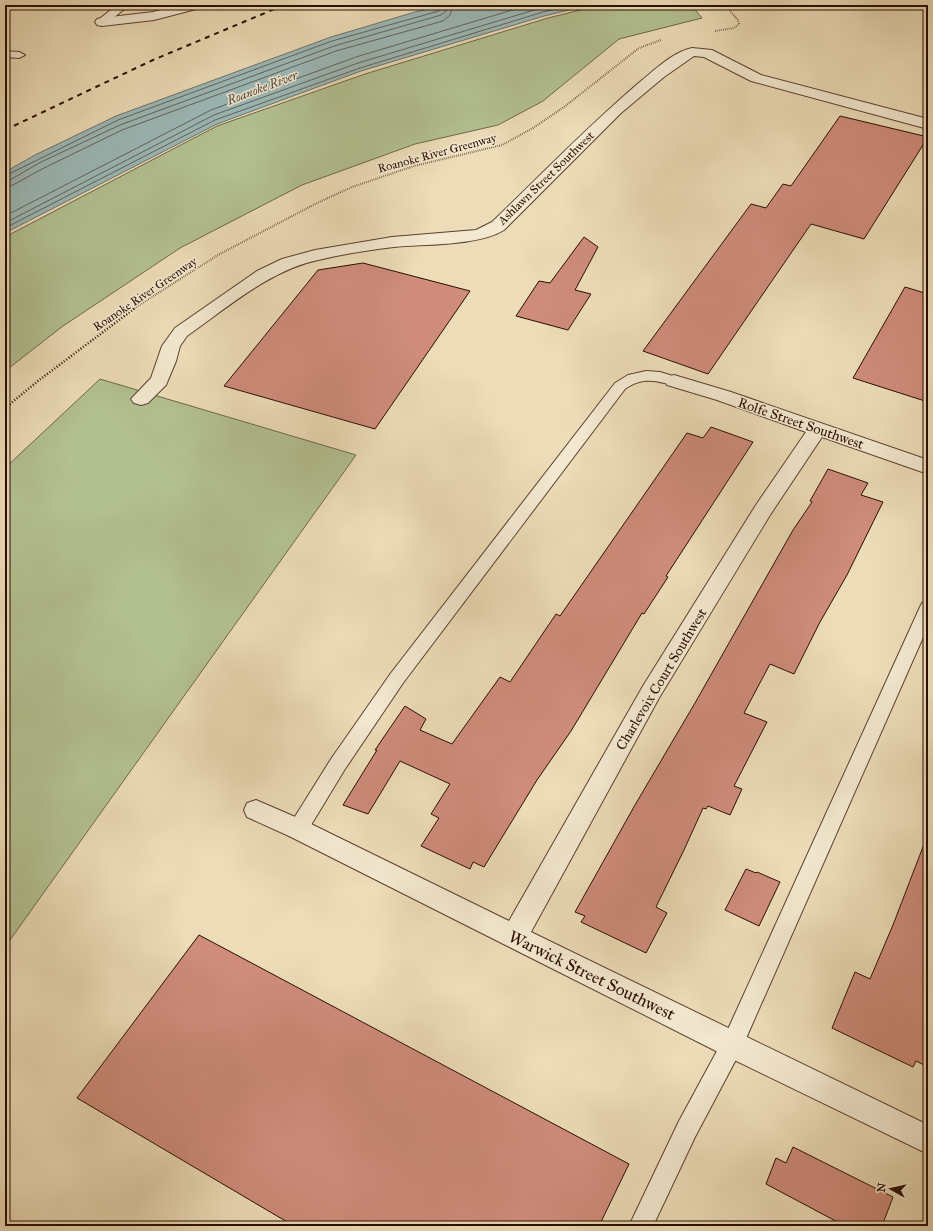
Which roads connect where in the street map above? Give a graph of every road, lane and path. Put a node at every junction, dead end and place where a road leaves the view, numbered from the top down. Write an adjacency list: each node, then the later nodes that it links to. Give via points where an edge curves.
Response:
1 (124, 5): 4 (lane)
2 (195, 5): 4 (street, via 154,16)
3 (725, 5): 5 (path, via 739,24 734,28)
4 (102, 22)
5 (708, 32)
6 (666, 38): 12 (path, Roanoke River Greenway, via 640,48 626,57 564,107 534,128 502,145 414,166 352,188 317,203 218,255 138,306)
7 (5, 54): 8 (lane)
8 (19, 55)
9 (928, 124): 11 (street, Ashlawn Street Southwest, via 756,78 707,53 692,52 659,74 616,110 492,230 478,235 392,242 315,255 263,275 181,332 171,346 159,381)
10 (674, 381): 13 (street, Rolfe Street Southwest); 17 (lane, via 641,375 627,380 620,386 397,678 338,764)
11 (141, 399)
12 (5, 408)
13 (818, 429): 14 (street, Rolfe Street Southwest); 18 (street, Charlevoix Court Southwest, via 763,510 651,692)
14 (928, 467)
15 (928, 607): 19 (lane)
16 (256, 810): 17 (street, Warwick Street Southwest)
17 (298, 829): 18 (street, Warwick Street Southwest)
18 (514, 937): 19 (street, Warwick Street Southwest)
19 (732, 1045): 20 (street, Warwick Street Southwest); 21 (lane, via 687,1129)
20 (928, 1140)
21 (642, 1226)

